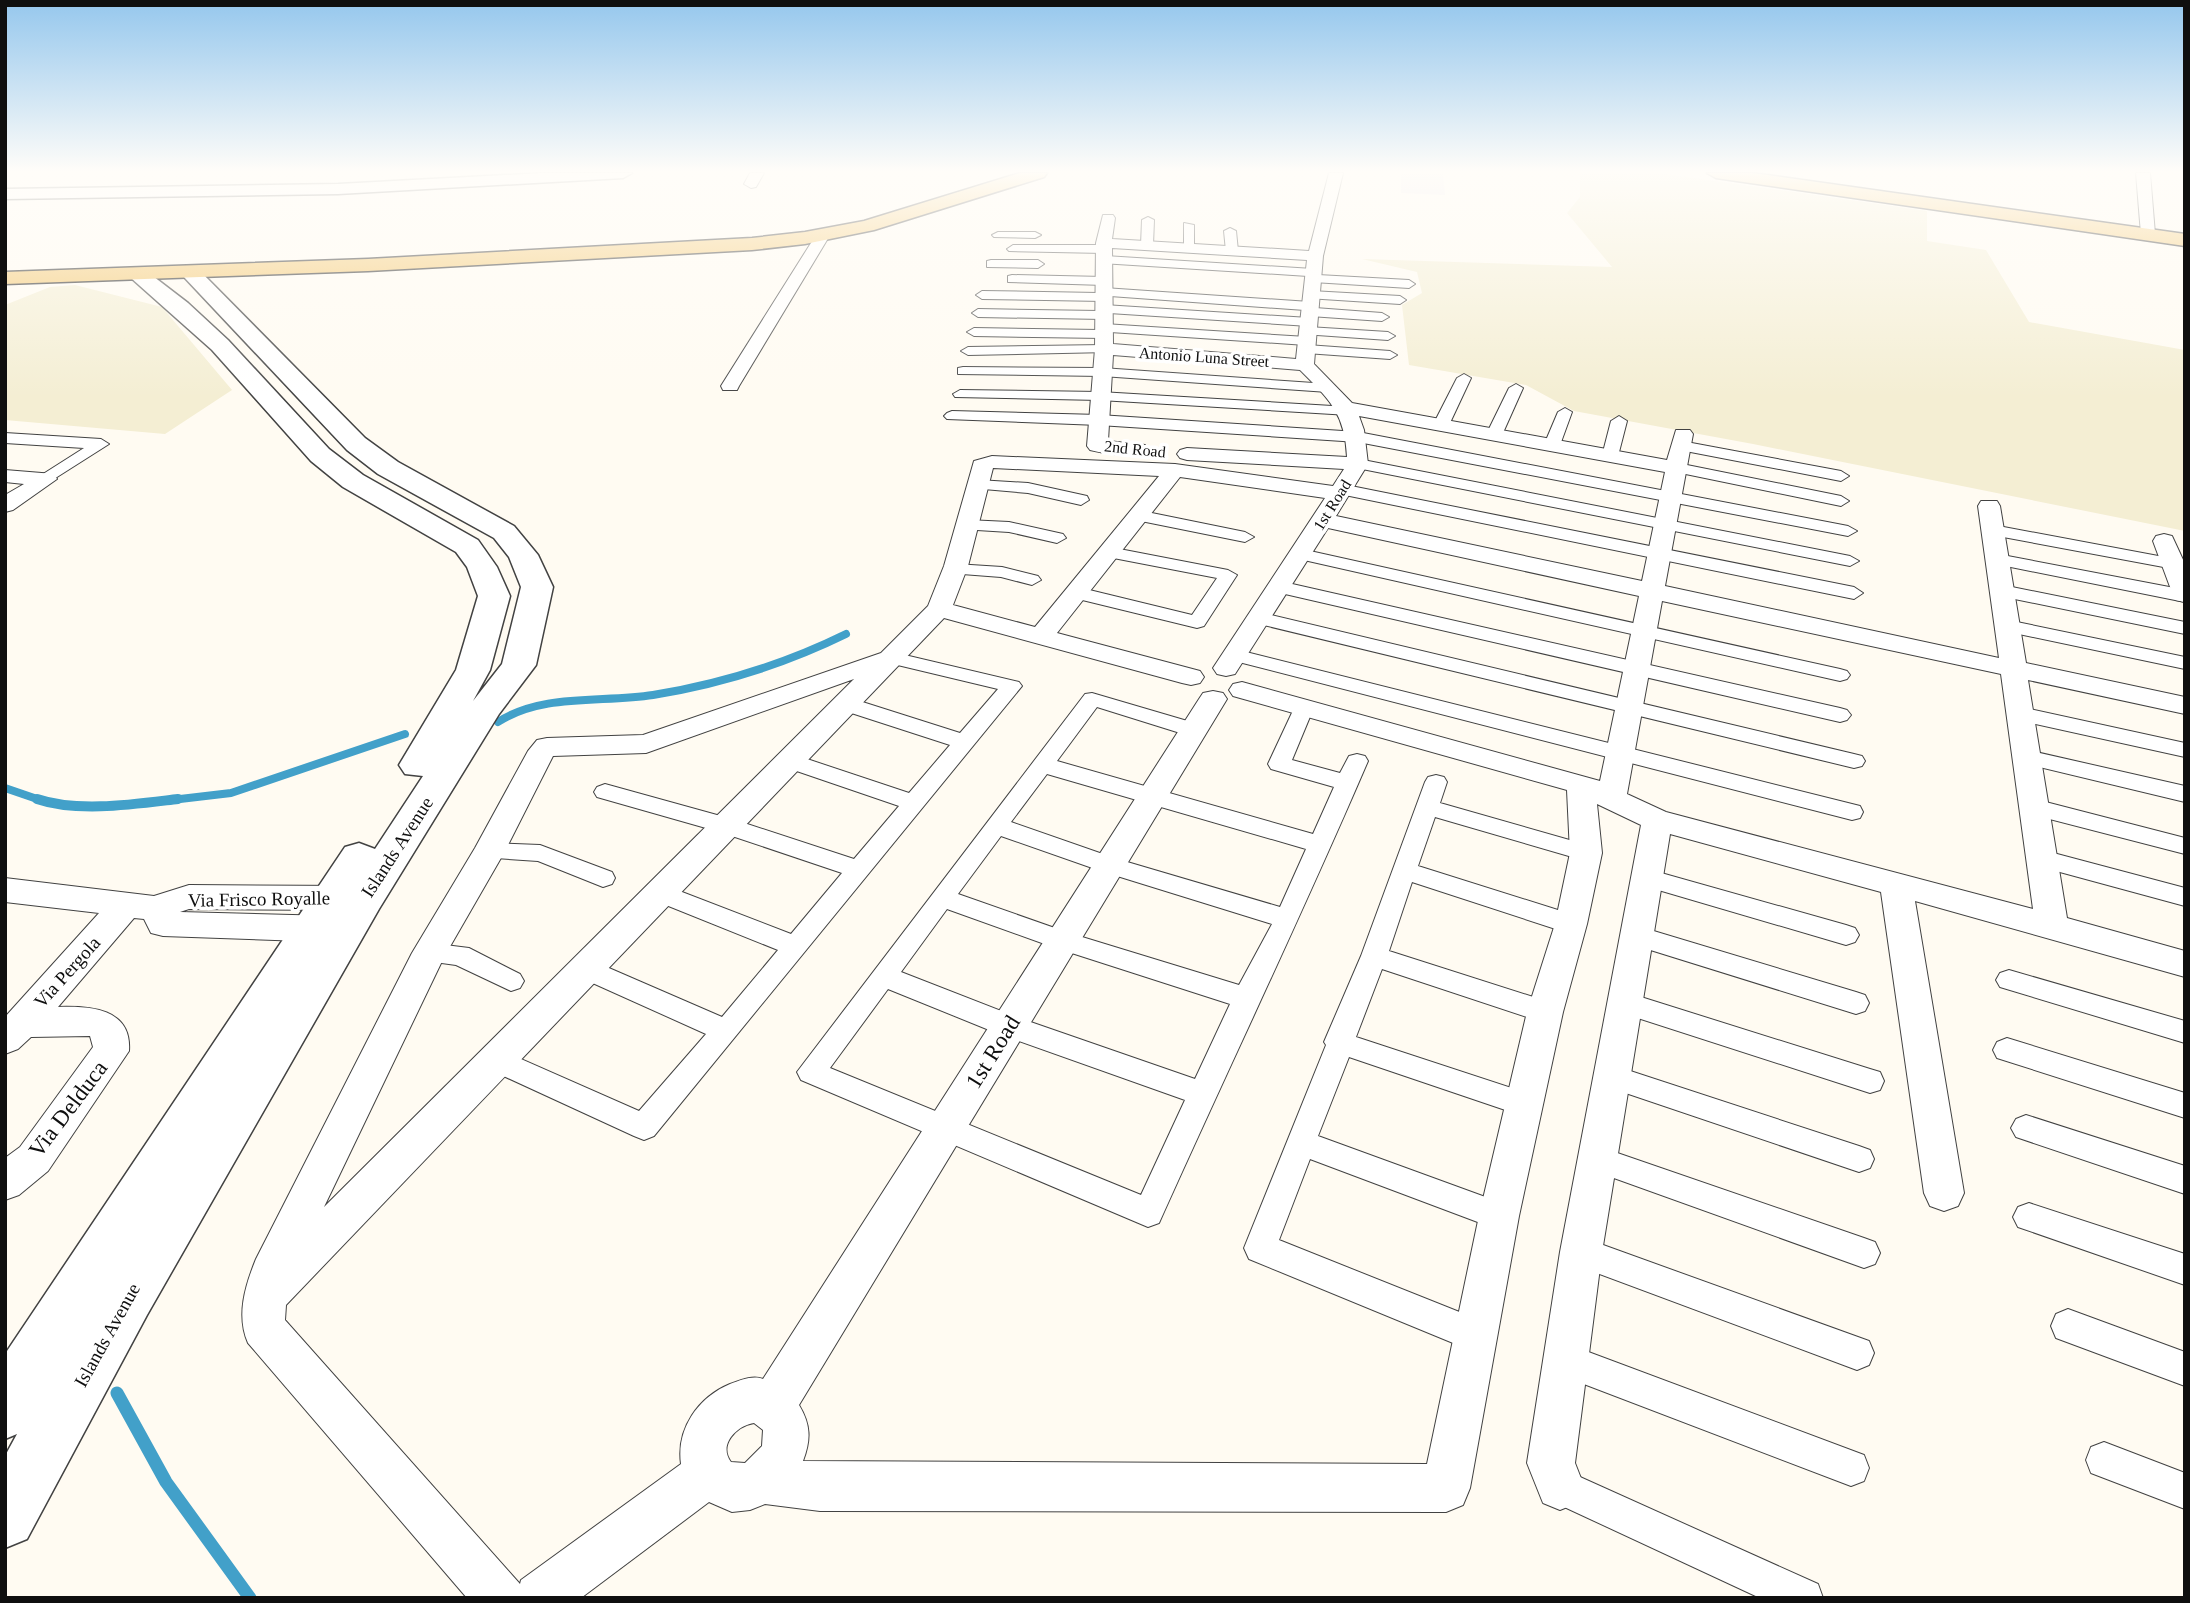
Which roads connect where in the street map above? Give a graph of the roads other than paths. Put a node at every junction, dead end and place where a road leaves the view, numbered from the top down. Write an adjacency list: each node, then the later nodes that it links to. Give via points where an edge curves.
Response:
1 (695, 248): 11 (main road)
2 (815, 248): 29 (street)
3 (1143, 248): 15 (street)
4 (1190, 248): 8 (street)
5 (1232, 248): 8 (street)
6 (1321, 248): 19 (street)
7 (994, 249): 15 (street)
8 (1232, 251): 19 (street)
9 (991, 264): 10 (street)
10 (1054, 264)
11 (190, 272): 12 (main road); 133 (street, Islands Avenue, via 356,444 388,468 504,532 523,555 537,587 519,666)
12 (138, 274): 13 (main road); 133 (street, Islands Avenue, via 220,345 320,455 353,481 467,546 494,596 473,670)
13 (5, 278)
14 (999, 279): 15 (street)
15 (1104, 279): 17 (street); 19 (street, Antonio Luna Street); 19 (street); 19 (street); 20 (street); 22 (street); 24 (street); 27 (street, 2nd Road)
16 (1409, 284): 19 (street)
17 (982, 295)
18 (1399, 300): 19 (street)
19 (1309, 308): 21 (street); 23 (street); 25 (street); 30 (street, 1st Road)
20 (978, 313)
21 (1381, 317)
22 (974, 332)
23 (1388, 336)
24 (968, 351)
25 (1390, 355)
26 (963, 371): 27 (street)
27 (1102, 372): 30 (street); 33 (street, 2nd Road)
28 (1464, 378): 39 (street)
29 (730, 386)
30 (1328, 388): 34 (street, 1st Road)
31 (1516, 388): 40 (street)
32 (960, 394): 33 (street)
33 (1100, 396): 34 (street); 37 (street, 2nd Road)
34 (1348, 409): 39 (street); 41 (street, 1st Road)
35 (1565, 412): 43 (street)
36 (952, 416): 37 (street)
37 (1099, 420): 41 (street); 46 (street, 2nd Road, via 1097,446)
38 (1619, 421): 45 (street)
39 (1441, 425): 40 (street)
40 (1494, 435): 43 (street)
41 (1357, 437): 46 (street, 1st Road); 53 (street)
42 (5, 438): 50 (street, via 101,444)
43 (1552, 445): 45 (street)
44 (1680, 449): 45 (street); 49 (street); 53 (street); 55 (street)
45 (1610, 456)
46 (1359, 464): 52 (street, 1st Road); 60 (street)
47 (1175, 470): 51 (street, via 992,462 981,466); 52 (street); 57 (street)
48 (5, 476): 50 (street)
49 (1841, 476)
50 (46, 479): 56 (street)
51 (978, 485): 54 (street, via 1028,488); 61 (street)
52 (1340, 491): 59 (street, 1st Road); 68 (street)
53 (1671, 497): 60 (street); 62 (street)
54 (1081, 500)
55 (1841, 501)
56 (5, 505)
57 (1137, 515): 63 (street); 66 (street)
58 (1991, 518): 69 (street); 71 (street)
59 (1323, 520): 67 (street, 1st Road); 75 (street)
60 (1665, 524): 68 (street); 70 (street)
61 (967, 525): 64 (street, via 1009,527); 72 (street)
62 (1848, 531)
63 (1245, 537)
64 (1057, 538)
65 (2164, 541): 71 (street)
66 (1109, 552): 77 (street); 77 (street, via 1228,575 1197,622)
67 (1301, 554): 74 (street, 1st Road); 84 (street)
68 (1660, 554): 75 (street); 78 (street)
69 (1997, 559): 76 (street); 79 (street)
70 (1850, 561)
71 (2179, 565): 79 (street)
72 (955, 569): 73 (street); 80 (street)
73 (1032, 579)
74 (1279, 587): 81 (street, 1st Road); 88 (street)
75 (1653, 590): 84 (street); 89 (street)
76 (2002, 591): 82 (street); 83 (street)
77 (1077, 593): 85 (street)
78 (1854, 593)
79 (2185, 596)
80 (939, 609): 85 (street); 86 (street)
81 (1258, 618): 91 (street, 1st Road); 95 (street)
82 (2007, 625): 87 (street); 89 (street)
83 (2185, 628)
84 (1644, 631): 88 (street); 90 (street)
85 (1041, 636): 91 (street)
86 (892, 658): 92 (street); 99 (street, via 1012,686); 119 (street, via 646,744 544,749)
87 (2185, 663)
88 (1637, 669): 95 (street); 97 (street)
89 (2014, 669): 93 (street); 96 (street)
90 (1840, 675)
91 (1221, 678): 94 (street); 98 (street, 1st Road); 101 (street)
92 (846, 704): 99 (street); 103 (street)
93 (2185, 706)
94 (1304, 707): 106 (street); 117 (street, via 1279,764 1352,772)
95 (1629, 707): 101 (street); 104 (street)
96 (2020, 714): 100 (street); 102 (street)
97 (1840, 715)
98 (1193, 730): 105 (street, via 1093,699); 109 (street, 1st Road)
99 (964, 742): 111 (street)
100 (2185, 750)
101 (1620, 753): 110 (street); 113 (street)
102 (2027, 757): 108 (street); 112 (street)
103 (790, 761): 111 (street); 115 (street)
104 (1854, 761)
105 (1043, 765): 109 (street); 116 (street)
106 (1581, 785): 110 (street); 120 (street)
107 (605, 792): 115 (street)
108 (2185, 794)
109 (1152, 797): 117 (street); 122 (street, 1st Road)
110 (1611, 800): 114 (street)
111 (915, 803): 123 (street)
112 (2034, 807): 118 (street); 121 (street)
113 (1852, 812)
114 (1657, 820): 126 (street); 127 (street)
115 (727, 826): 123 (street); 129 (street)
116 (997, 826): 122 (street); 131 (street)
117 (1319, 844): 134 (street)
118 (2185, 846)
119 (489, 851): 125 (street, via 540,853); 141 (street)
120 (1586, 853): 124 (street, via 1432,795); 135 (street)
121 (2042, 859): 130 (street); 136 (street)
122 (1109, 865): 134 (street); 139 (street, 1st Road)
123 (860, 870): 140 (street)
124 (1405, 871): 135 (street); 142 (street)
125 (603, 878)
126 (1647, 878): 137 (street); 138 (street)
127 (1896, 884): 136 (street); 171 (street)
128 (5, 890): 132 (street, Via Frisco Royalle)
129 (660, 894): 140 (street); 144 (street)
130 (2185, 897)
131 (942, 898): 139 (street); 145 (street)
132 (141, 906): 133 (street, Via Frisco Royalle, via 163,923); 153 (street, Via Pergola)
133 (339, 913): 184 (street, Islands Avenue); 191 (street, Islands Avenue)
134 (1287, 919): 148 (street)
135 (1571, 924): 151 (street)
136 (2052, 926): 143 (street)
137 (1846, 935)
138 (1637, 936): 149 (street); 150 (street)
139 (1062, 940): 148 (street); 152 (street, 1st Road)
140 (796, 947): 154 (street)
141 (429, 953): 147 (street, via 460,955); 177 (street, via 271,1273)
142 (1374, 956): 151 (street); 156 (street)
143 (2185, 964)
144 (586, 969): 154 (street); 158 (street)
145 (883, 976): 152 (street); 165 (street, via 811,1072)
146 (2009, 980): 155 (street)
147 (511, 981)
148 (1246, 998): 161 (street)
149 (1625, 1003): 159 (street); 160 (street)
150 (1856, 1003)
151 (1545, 1012): 162 (street)
152 (1009, 1026): 161 (street); 165 (street, 1st Road)
153 (14, 1031): 170 (street, Via Delduca, via 98,1023 113,1042 34,1159)
154 (726, 1031): 158 (street, via 644,1127)
155 (2185, 1032)
156 (1338, 1042): 162 (street); 166 (street)
157 (2007, 1050): 163 (street)
158 (496, 1060): 177 (street)
159 (1612, 1077): 167 (street); 168 (street)
160 (1870, 1081)
161 (1204, 1095): 165 (street, via 1148,1213)
162 (1526, 1105): 172 (street)
163 (2185, 1106)
164 (2026, 1128): 169 (street)
165 (944, 1130): 183 (street, 1st Road)
166 (1302, 1143): 172 (street); 179 (street, via 1260,1248)
167 (1597, 1159): 174 (street); 175 (street)
168 (1859, 1159)
169 (2185, 1180)
170 (5, 1182)
171 (1944, 1193)
172 (1499, 1216): 179 (street)
173 (2029, 1217): 176 (street)
174 (1581, 1252): 180 (street); 181 (street)
175 (1864, 1253)
176 (2185, 1270)
177 (265, 1296): 192 (street, via 264,1328)
178 (2068, 1326): 182 (street)
179 (1475, 1335): 188 (street, via 1446,1488 820,1487)
180 (1857, 1353)
181 (1567, 1361): 186 (street); 189 (street, via 1552,1464)
182 (2185, 1369)
183 (773, 1405): 187 (street, via 758,1400 726,1409 705,1440 703,1457); 188 (street, via 785,1420 788,1440 780,1462)
184 (5, 1410)
185 (2104, 1460): 190 (street)
186 (1851, 1468)
187 (708, 1473): 188 (street, via 722,1486 742,1489); 193 (street)
188 (763, 1480)
189 (1560, 1486): 194 (street)
190 (2185, 1491)
191 (5, 1517)
192 (500, 1598)
193 (538, 1598)
194 (1804, 1598)

